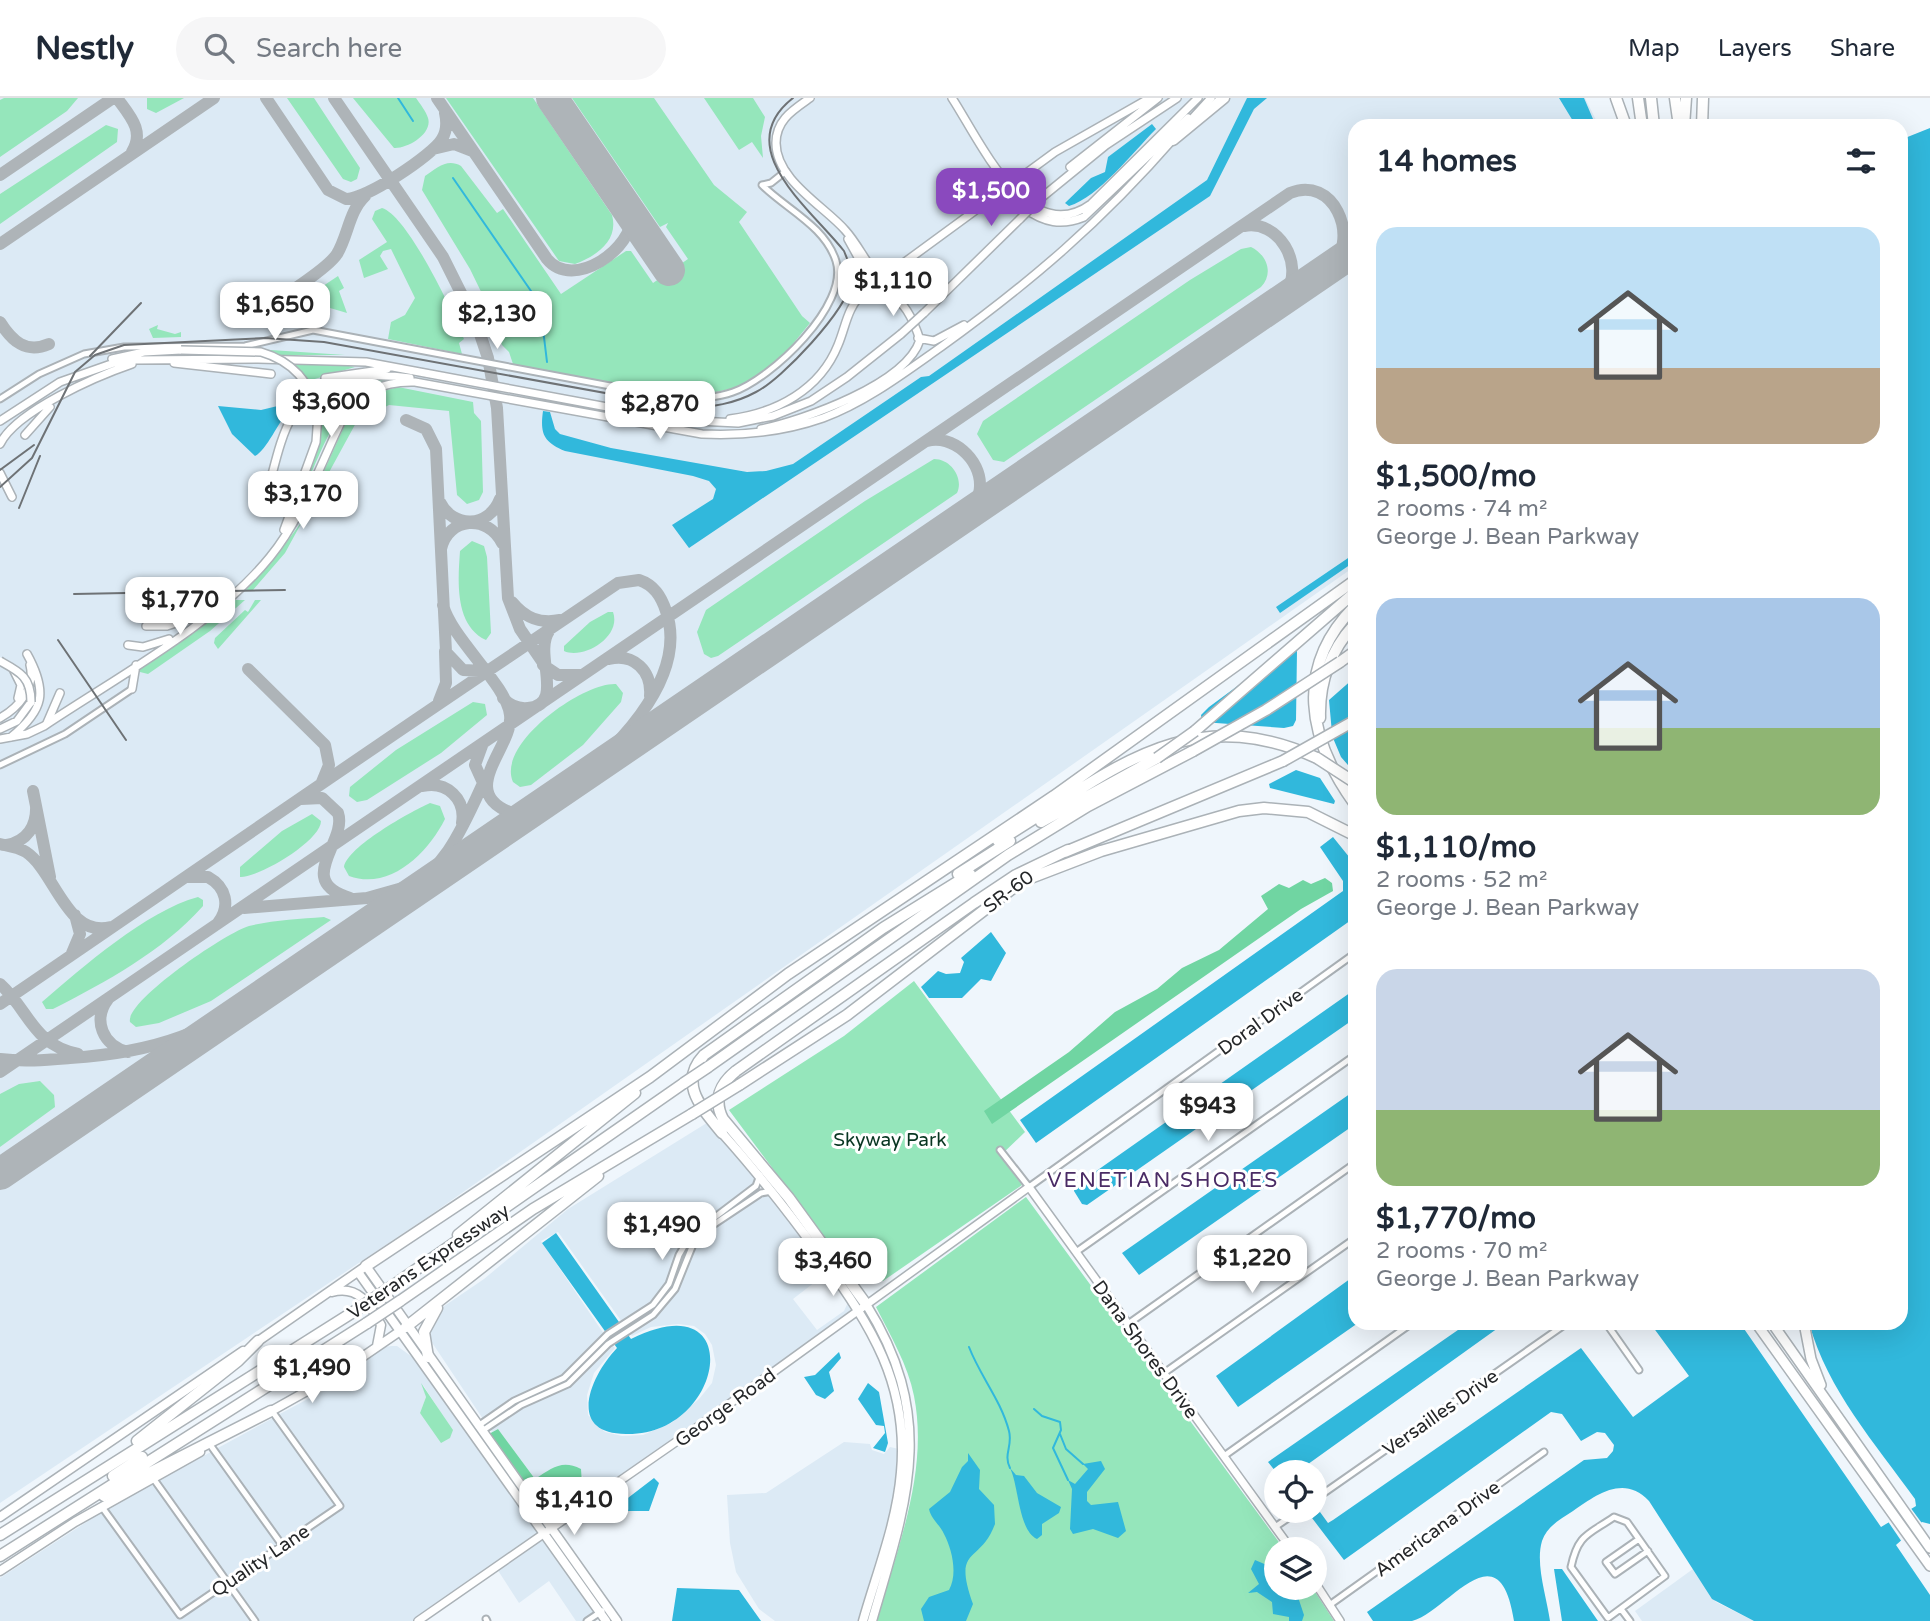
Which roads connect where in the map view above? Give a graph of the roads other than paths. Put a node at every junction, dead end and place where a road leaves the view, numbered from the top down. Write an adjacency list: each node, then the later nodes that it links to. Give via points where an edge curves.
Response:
1 (810, 98): 22 (street, via 788,114 778,131 778,153)
2 (952, 98): 23 (street)
3 (1150, 98): 23 (street)
4 (1158, 98): 24 (street, via 1096,145)
5 (1177, 98): 24 (street, via 1106,145)
6 (1198, 98): 23 (street, via 1083,210 1062,215 1044,212 1026,203)
7 (1211, 98): 21 (street); 23 (street, via 1084,217 1070,223 1055,223 1025,209)
8 (1224, 98): 21 (highway)
9 (1616, 98): 15 (highway)
10 (1638, 98): 16 (highway)
11 (1651, 98): 17 (highway)
12 (1675, 98): 18 (highway)
13 (1686, 98): 19 (highway)
14 (1705, 98): 20 (highway)
15 (1624, 119)
16 (1641, 119)
17 (1653, 119)
18 (1680, 119)
19 (1682, 119)
20 (1702, 119)
21 (1173, 140): 28 (street, via 1092,227)
22 (786, 171): 25 (street); 37 (street, via 762,185 799,213 829,247 837,264 837,287 780,363 732,393 674,398 313,330 245,346 124,347 83,354 39,374)
23 (1008, 184): 26 (street)
24 (1041, 198): 38 (street, bridge, via 901,334 829,390 792,409 738,423)
25 (841, 226): 26 (street); 27 (street, via 869,277)
26 (881, 278): 27 (street); 29 (street)
27 (864, 292): 38 (street, via 853,304 830,361 804,391 757,414)
28 (1012, 294): 29 (street, via 943,338); 41 (street, via 895,379 844,409 781,430)
29 (920, 340): 41 (street, via 906,362 840,403 781,425)
30 (149, 359): 31 (street, via 316,359); 32 (street); 33 (street); 36 (street, via 96,377)
31 (408, 369): 34 (street, via 366,370); 38 (street)
32 (76, 374): 39 (street); 46 (street, bridge, via 127,355 181,350 261,352 303,379 318,414 316,442)
33 (271, 374)
34 (326, 378)
35 (438, 386): 41 (street); 45 (street, via 380,375 344,380 319,391 300,406 288,425); 46 (street, via 392,383 358,398 342,420)
36 (61, 397): 40 (street); 42 (street, via 16,423)
37 (0, 400)
38 (677, 420)
39 (0, 421)
40 (25, 435)
41 (723, 435)
42 (0, 444)
43 (0, 473): 44 (street)
44 (12, 497)
45 (264, 503)
46 (277, 547): 49 (street, via 243,586)
47 (1348, 585): 73 (highway)
48 (1348, 598): 75 (highway, bridge, via 1195,731 1157,758 1014,838)
49 (212, 612): 51 (street, via 167,626); 53 (street)
50 (1348, 613): 66 (highway, via 1330,641 1313,695)
51 (146, 626)
52 (1348, 633): 66 (highway, via 1323,682)
53 (177, 637): 54 (street); 57 (street)
54 (128, 645)
55 (1348, 656): 72 (highway, SR-60 / SR-60, bridge, via 1266,710 1096,801)
56 (0, 662): 60 (street, via 18,675 21,685 17,701); 63 (street, bridge, via 26,677 31,687 31,702 17,720)
57 (136, 665): 58 (street); 62 (street)
58 (132, 689): 67 (street, via 65,734)
59 (60, 693): 62 (street)
60 (0, 717): 64 (street, via 28,690 32,672 26,655 37,674 41,696 31,719)
61 (1348, 725): 71 (highway, SR-60 / SR-60, bridge, via 1283,761)
62 (44, 726): 64 (street)
63 (0, 729)
64 (10, 738): 65 (street)
65 (0, 739)
66 (1321, 758): 68 (highway, bridge); 69 (highway); 73 (highway, via 1244,738 1203,738 1166,745 1113,767)
67 (0, 765)
68 (1348, 778)
69 (1348, 795)
70 (1348, 832): 74 (highway, via 1308,812 1264,807 1101,851 1040,877)
71 (1068, 850): 74 (highway, SR-60 / SR-60); 94 (highway, via 1016,875 974,903 736,1071 721,1089 718,1104 723,1119 789,1198)
72 (1008, 855): 75 (highway); 78 (highway, SR-60 / SR-60)
73 (946, 869): 79 (highway, via 788,974)
74 (1024, 879): 80 (highway, SR-60 / SR-60, bridge, via 848,1015)
75 (883, 928): 81 (highway, via 700,1059 692,1079 694,1094)
76 (1348, 958): 86 (street, Doral Drive)
77 (1348, 1060): 89 (street)
78 (708, 1066): 90 (highway, Veterans Expressway, bridge)
79 (650, 1077): 90 (highway); 91 (highway)
80 (692, 1114): 83 (highway, Veterans Expressway)
81 (722, 1133): 85 (main road)
82 (1000, 1150): 86 (street, Dana Shores Drive)
83 (611, 1163): 93 (highway); 112 (highway, Veterans Expressway, bridge, via 533,1209 400,1301)
84 (1348, 1168): 95 (street)
85 (760, 1175): 87 (main road); 96 (street, via 756,1186 690,1236 664,1293)
86 (1028, 1187): 89 (street, Dana Shores Drive); 94 (street, George Road)
87 (773, 1191): 94 (main road); 96 (street, via 761,1193 700,1236 666,1303 648,1319)
88 (1348, 1243): 109 (street)
89 (1076, 1252): 95 (street, Dana Shores Drive)
90 (422, 1265): 118 (highway, Veterans Expressway, bridge, via 358,1310)
91 (362, 1269): 92 (main road); 97 (main road)
92 (327, 1293): 104 (main road); 105 (main road, via 347,1289 361,1296 381,1325)
93 (443, 1299): 97 (highway); 107 (highway, via 425,1328)
94 (862, 1306): 126 (street, George Road); 147 (main road, via 888,1368 902,1440 897,1500); 148 (main road, via 884,1335 898,1371 911,1447 903,1513)
95 (1128, 1324): 109 (street, Dana Shores Drive)
96 (628, 1325): 113 (street, via 564,1378 514,1401)
97 (403, 1330): 105 (main road); 106 (main road); 107 (main road)
98 (1402, 1330): 117 (street)
99 (1557, 1330): 120 (street, Versailles Drive)
100 (1611, 1330): 108 (street)
101 (1761, 1330): 135 (highway)
102 (1777, 1330): 110 (highway)
103 (1805, 1330): 110 (highway)
104 (258, 1341): 118 (highway); 123 (main road)
105 (378, 1347): 106 (main road, via 395,1343); 111 (main road)
106 (410, 1349): 114 (main road)
107 (428, 1357): 113 (main road)
108 (1639, 1370)
109 (1164, 1373): 117 (street, Dana Shores Drive)
110 (1827, 1400): 131 (highway)
111 (271, 1411): 115 (main road); 122 (highway); 130 (street, Quality Lane, via 340,1506)
112 (213, 1420): 122 (highway, Veterans Expressway); 132 (highway, via 159,1446)
113 (480, 1429): 114 (street); 126 (main road)
114 (472, 1434): 126 (main road)
115 (211, 1446): 119 (main road); 130 (street)
116 (1544, 1452): 139 (street, Americana Drive)
117 (1224, 1456): 125 (street, Dana Shores Drive)
118 (118, 1458): 127 (highway, Veterans Expressway)
119 (153, 1478): 121 (main road); 137 (street)
120 (1327, 1491)
121 (102, 1507): 136 (main road); 137 (street, Quality Lane, via 180,1615)
122 (74, 1508): 134 (highway, Veterans Expressway)
123 (0, 1517)
124 (1281, 1523): 125 (street)
125 (1275, 1527): 128 (street, Dana Shores Drive)
126 (547, 1532): 141 (main road); 143 (street, George Road)
127 (0, 1535)
128 (1282, 1537)
129 (1639, 1539): 133 (street); 133 (street, via 1606,1562 1615,1574); 140 (street, via 1628,1522 1615,1517 1576,1546 1572,1567 1608,1618)
130 (282, 1545): 137 (street, Quality Lane)
131 (1930, 1548)
132 (0, 1549)
133 (1648, 1551): 140 (street, via 1665,1576)
134 (0, 1556)
135 (1930, 1566)
136 (0, 1571)
137 (229, 1583): 142 (street)
138 (1327, 1599): 139 (street)
139 (1331, 1604): 149 (street)
140 (1621, 1609): 150 (street)
141 (603, 1610): 144 (street); 145 (main road); 146 (main road)
142 (255, 1621)
143 (418, 1621)
144 (587, 1621)
145 (606, 1621)
146 (617, 1621)
147 (863, 1621)
148 (872, 1621)
149 (1340, 1621)
150 (1630, 1621)

